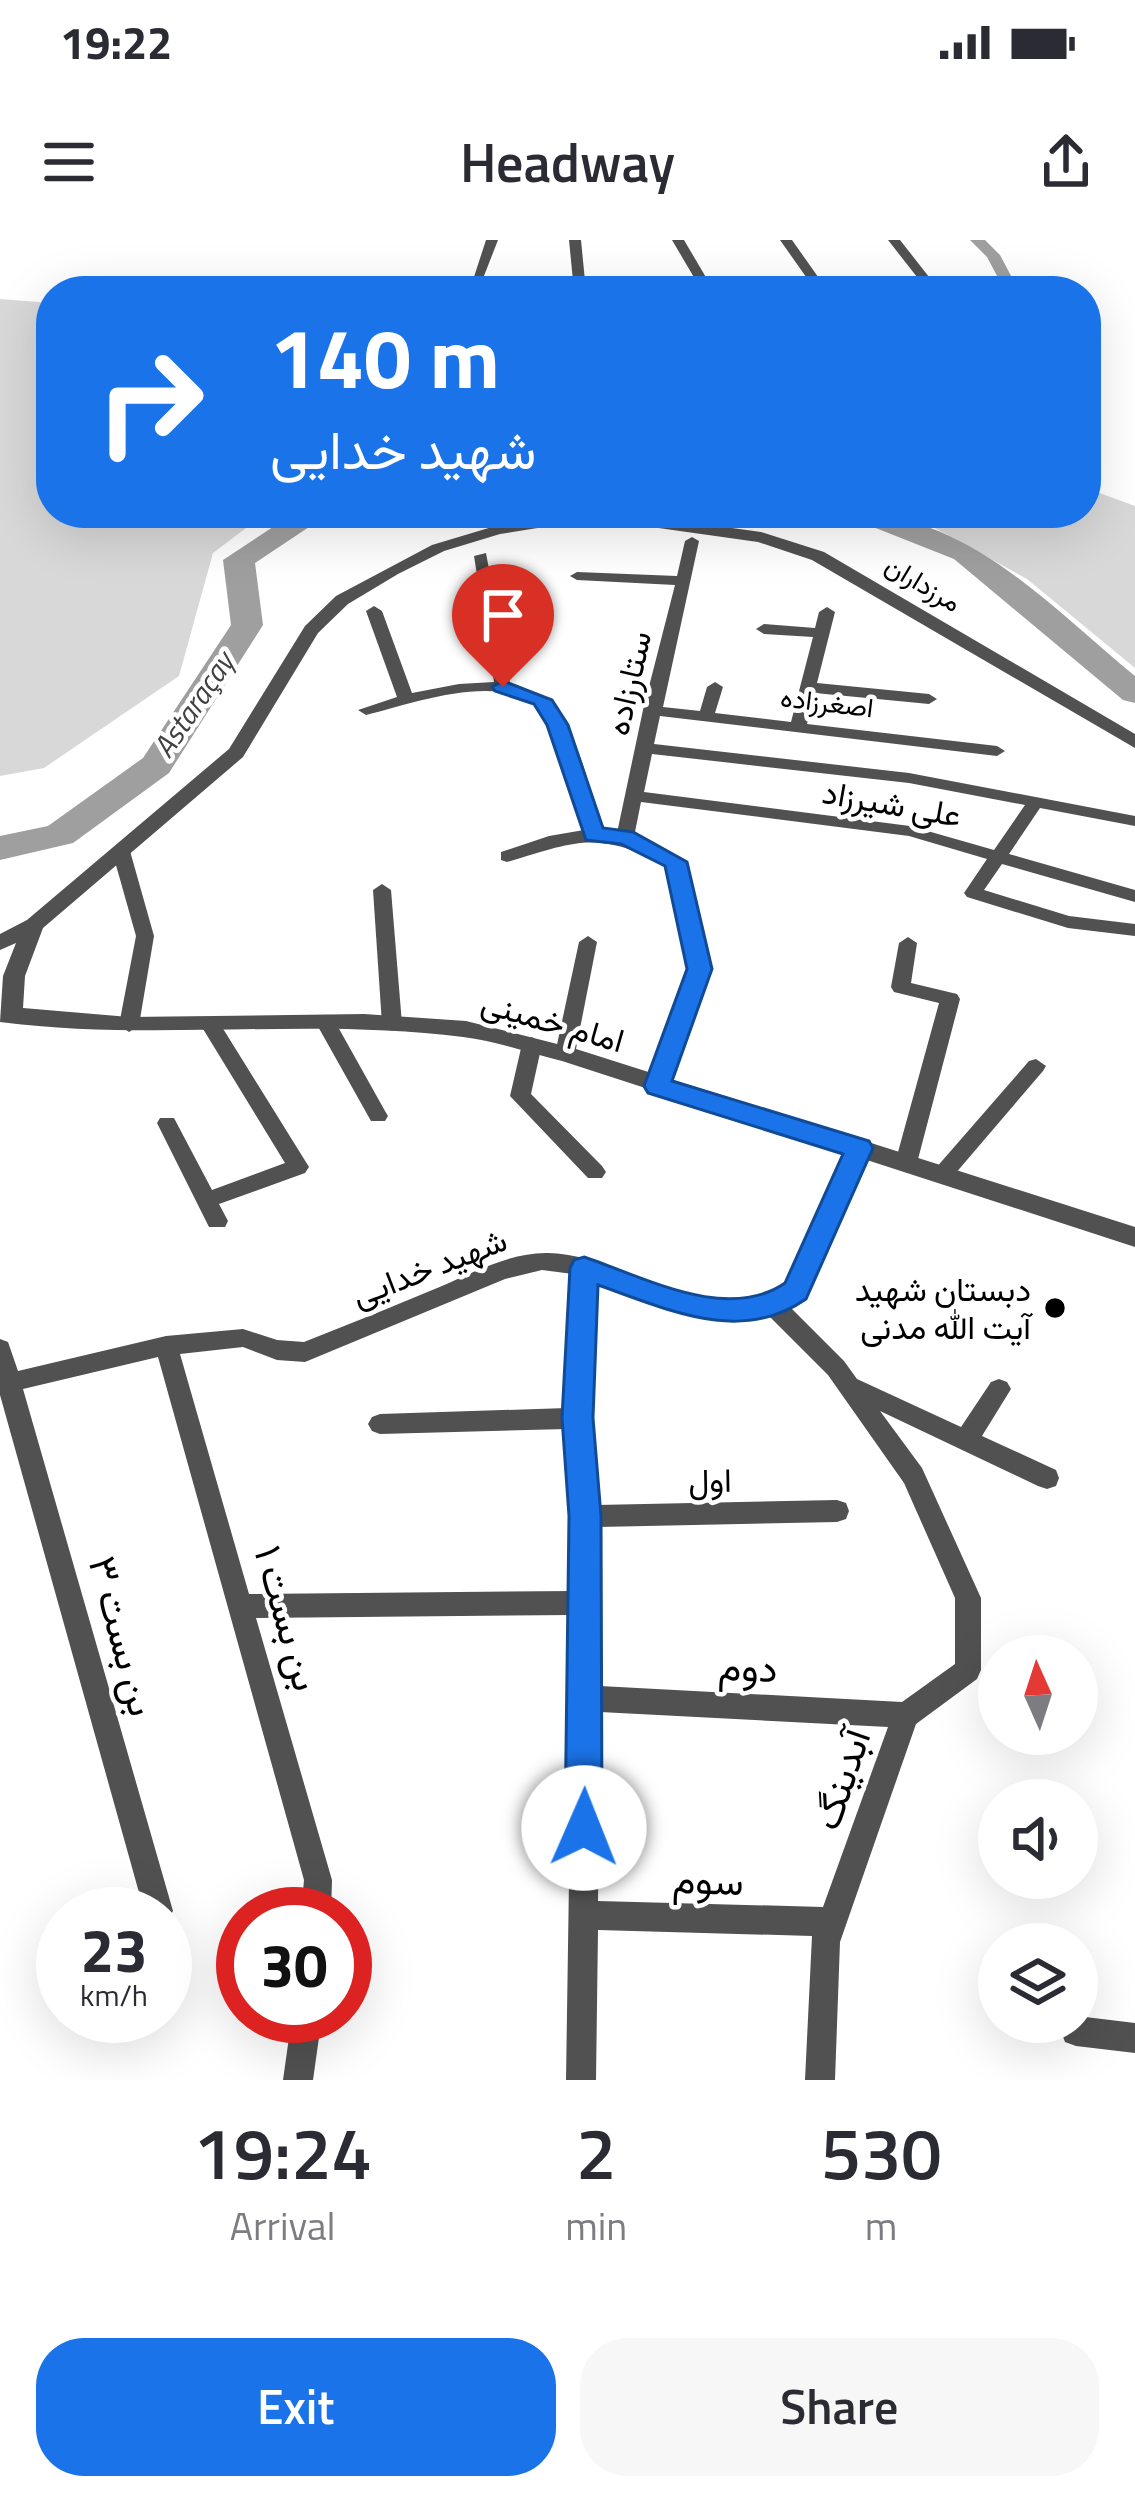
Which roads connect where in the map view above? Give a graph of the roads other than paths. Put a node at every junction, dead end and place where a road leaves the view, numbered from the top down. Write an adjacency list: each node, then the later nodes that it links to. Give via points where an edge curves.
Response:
1 (491, 240): 6 (street)
2 (574, 240): 7 (street)
3 (678, 240): 8 (street)
4 (786, 240): 9 (street)
5 (894, 240): 10 (street)
6 (478, 276)
7 (578, 276)
8 (699, 276)
9 (811, 276)
10 (922, 276)
11 (510, 528): 40 (street, مرزداران, via 438,548 342,600 311,630 236,753)
12 (710, 528): 31 (street, مرزداران, via 818,556)
13 (692, 542): 16 (street, ستارزاده)
14 (482, 556): 21 (street)
15 (577, 576): 16 (street)
16 (685, 581): 27 (street, ستارزاده)
17 (374, 610): 24 (street)
18 (827, 612): 20 (street)
19 (764, 629): 20 (street)
20 (823, 634): 23 (street)
21 (503, 687): 24 (street); 38 (street, via 541,700 558,725)
22 (715, 687): 28 (street)
23 (807, 687): 25 (street); 29 (street)
24 (406, 699): 26 (street)
25 (928, 699)
26 (366, 710)
27 (651, 710): 28 (street, اصغرزاده); 32 (street, ستارزاده)
28 (706, 716): 29 (street, اصغرزاده)
29 (798, 727): 30 (street, اصغرزاده)
30 (922, 742): 33 (street, اصغرزاده); 34 (street)
31 (1135, 742)
32 (644, 748): 34 (street); 35 (street, ستارزاده)
33 (997, 751)
34 (909, 778): 36 (street)
35 (634, 796): 39 (street, ستارزاده); 42 (street, علی شیرزاد, via 910,831)
36 (1036, 802): 37 (street); 42 (street)
37 (1135, 821)
38 (594, 835): 39 (street); 41 (street, via 572,833)
39 (625, 837): 58 (street, via 676,862 699,969)
40 (121, 851): 45 (street, مرزداران); 54 (street, via 145,936)
41 (507, 856)
42 (1001, 856): 44 (street, علی شیرزاد); 46 (street, via 973,892 1068,922)
43 (382, 890): 53 (street)
44 (1135, 896)
45 (34, 925): 48 (street, مرزداران); 50 (street, مرزداران)
46 (1135, 930)
47 (588, 942): 56 (street)
48 (0, 943)
49 (908, 943): 62 (street, via 901,987 950,999)
50 (6, 1015): 54 (street, امام خمینی)
51 (326, 1023): 52 (street, امام خمینی); 53 (street, امام خمینی); 59 (street)
52 (210, 1024): 54 (street, امام خمینی); 60 (street, via 298,1167 213,1210)
53 (392, 1024): 55 (street, امام خمینی, via 466,1028)
54 (129, 1025)
55 (532, 1044): 56 (street, امام خمینی); 63 (street, via 520,1096)
56 (566, 1054): 58 (street, امام خمینی)
57 (1036, 1066): 64 (street)
58 (657, 1086): 61 (street, امام خمینی)
59 (378, 1116)
60 (167, 1123)
61 (859, 1148): 62 (street, امام خمینی); 67 (street, via 796,1291)
62 (906, 1163): 64 (street, امام خمینی)
63 (595, 1172)
64 (942, 1175): 65 (street, امام خمینی)
65 (1135, 1237)
66 (584, 1268): 67 (street, شهید خدایی, via 731,1312); 68 (street, شهید خدایی, via 542,1261 501,1270 305,1352 243,1338); 73 (street)
67 (774, 1306): 71 (street, آبدینگ)
68 (166, 1346): 70 (street, شهید خدایی); 80 (street, بن بست ۱)
69 (0, 1349): 70 (street, بن بست ۳)
70 (6, 1383): 83 (street, بن بست ۳)
71 (849, 1385): 75 (street); 82 (street, آبدینگ, via 914,1475 968,1598 968,1670)
72 (999, 1389): 75 (street)
73 (578, 1418): 74 (street); 78 (street)
74 (380, 1424)
75 (966, 1441): 76 (street)
76 (1046, 1478)
77 (837, 1510): 78 (street, اول)
78 (585, 1516): 79 (street)
79 (586, 1603): 80 (street); 81 (street)
80 (241, 1606): 84 (street, بن بست ۱)
81 (587, 1698): 82 (street, دوم); 85 (street)
82 (906, 1714): 86 (street, آبدینگ)
83 (151, 1887)
84 (318, 1887)
85 (581, 1915): 86 (street, سوم); 91 (street)
86 (832, 1922): 92 (street, آبدینگ)
87 (1098, 2034): 88 (street)
88 (1135, 2038)
89 (303, 2043): 90 (street)
90 (298, 2080)
91 (581, 2080)
92 (820, 2080)

